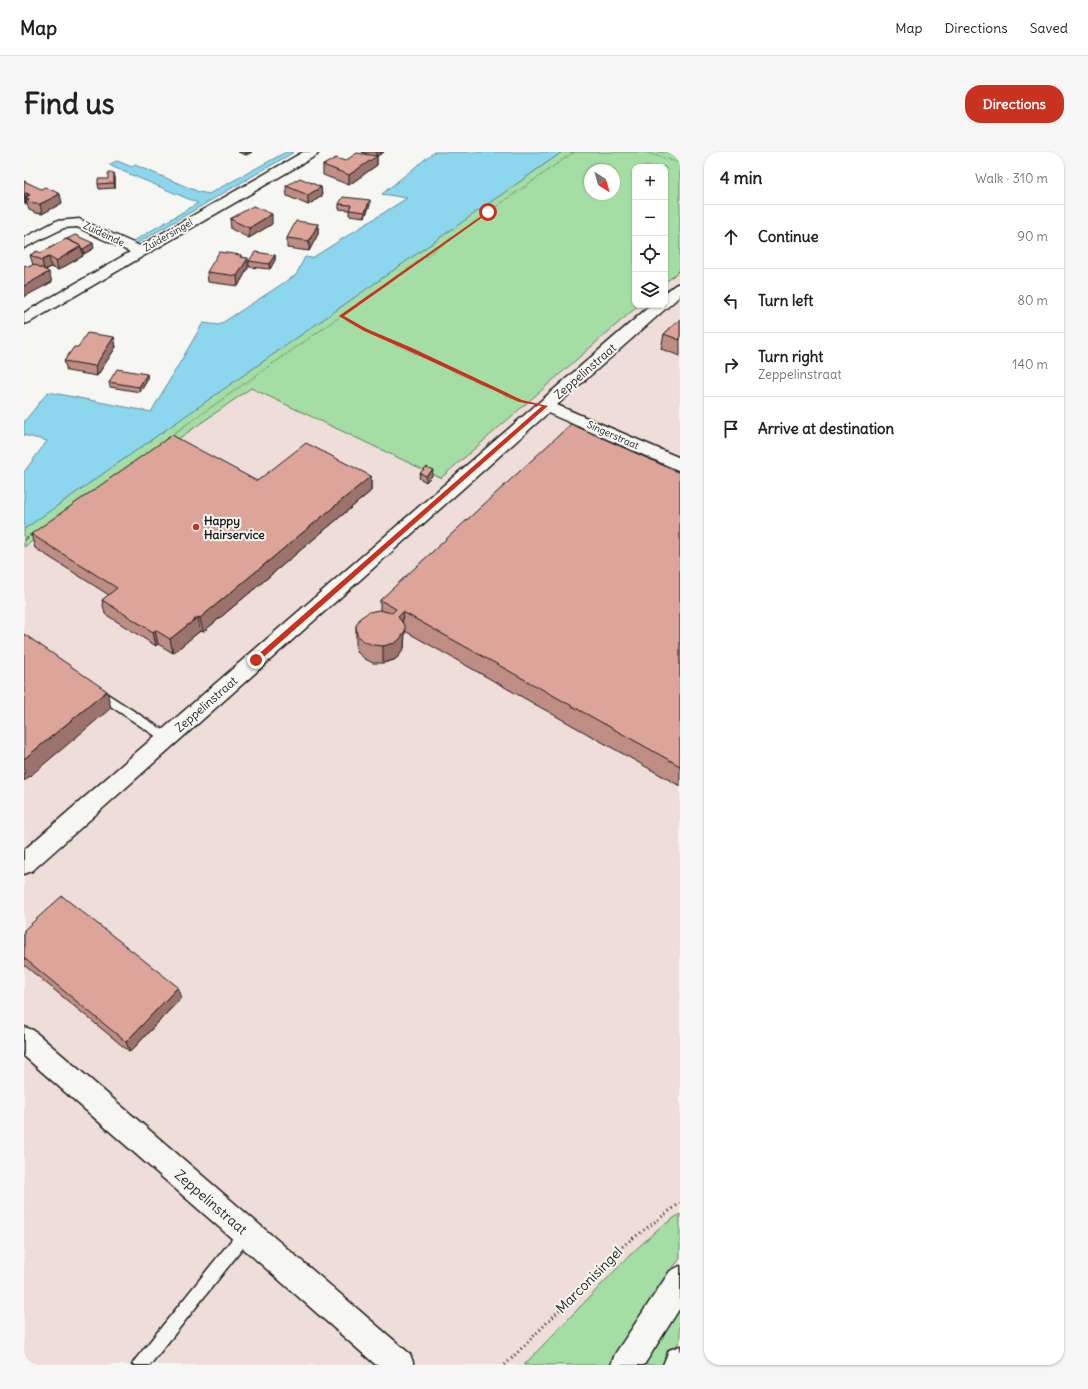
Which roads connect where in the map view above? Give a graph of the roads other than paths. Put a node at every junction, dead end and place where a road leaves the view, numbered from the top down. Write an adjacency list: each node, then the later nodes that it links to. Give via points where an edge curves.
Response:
1 (312, 152): 3 (street, Zuidersingel)
2 (24, 244): 3 (street, Zuideinde, via 61,224 79,223)
3 (140, 251): 7 (street, Zuidersingel)
4 (680, 288): 5 (street)
5 (668, 298)
6 (657, 308): 8 (street, Zeppelinstraat)
7 (24, 319)
8 (546, 406): 9 (street, Singerstraat); 11 (street, Zeppelinstraat)
9 (680, 465)
10 (89, 686): 11 (lane, Zeppelinstraat)
11 (167, 738): 12 (street, Zeppelinstraat)
12 (24, 864)
13 (24, 1039): 14 (street, Zeppelinstraat)
14 (246, 1232): 17 (lane); 18 (street, Zeppelinstraat)
15 (680, 1281): 19 (street)
16 (680, 1361): 20 (street)
17 (140, 1365)
18 (399, 1365)
19 (626, 1365)
20 (678, 1365)

